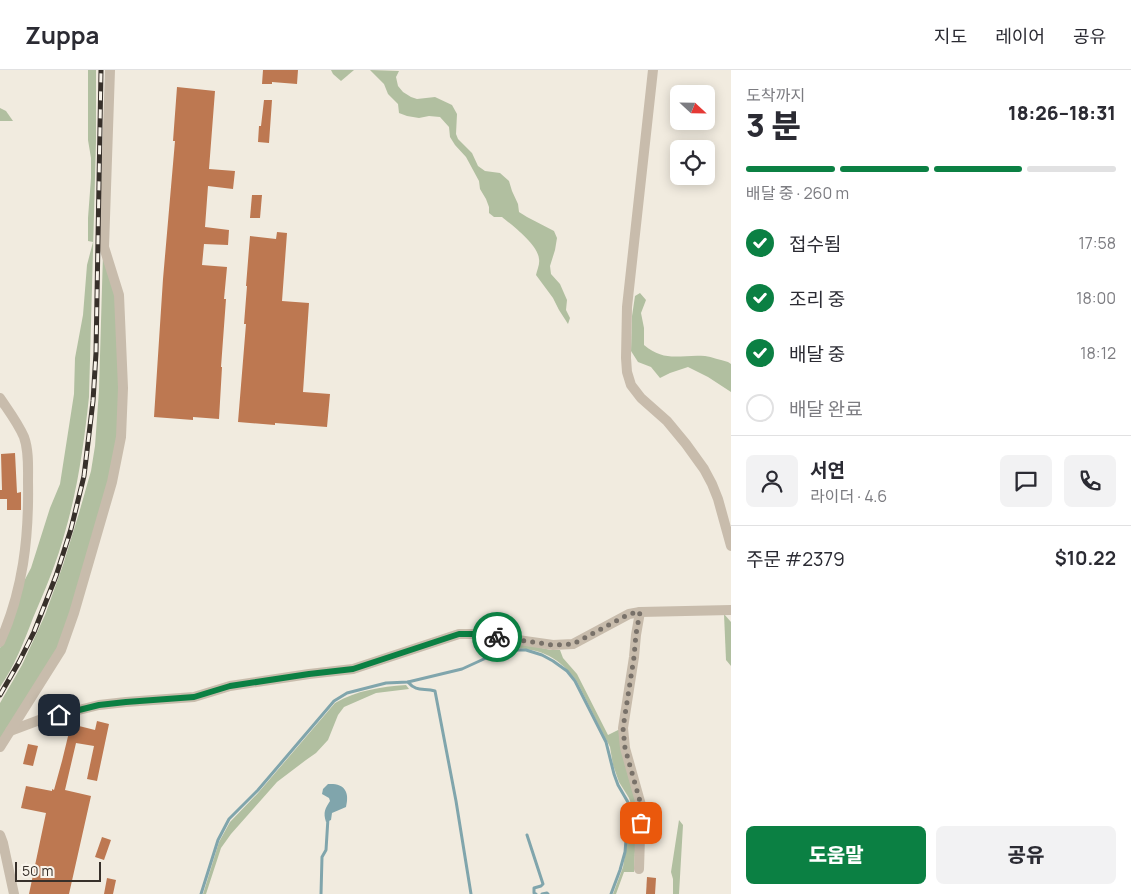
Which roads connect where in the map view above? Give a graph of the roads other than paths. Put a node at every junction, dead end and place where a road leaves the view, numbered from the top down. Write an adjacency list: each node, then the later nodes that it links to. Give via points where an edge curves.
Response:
1 (110, 70): 8 (street, via 104,248 119,295 124,388 122,437 112,482 61,650)
2 (653, 70): 4 (street, via 627,307 627,372 631,385 641,398 667,421 704,469 718,499)
3 (0, 398): 7 (street, via 24,437 28,452 28,497 26,550 12,613)
4 (731, 546)
5 (731, 610): 6 (street)
6 (640, 612): 8 (street, via 629,614 573,644 553,645 459,634 353,669 230,686 194,697 99,705 42,719); 11 (street, via 623,728 625,748 641,805)
7 (0, 642)
8 (10, 731): 9 (street)
9 (0, 747)
10 (0, 835): 12 (street)
11 (638, 869)
12 (14, 894)

